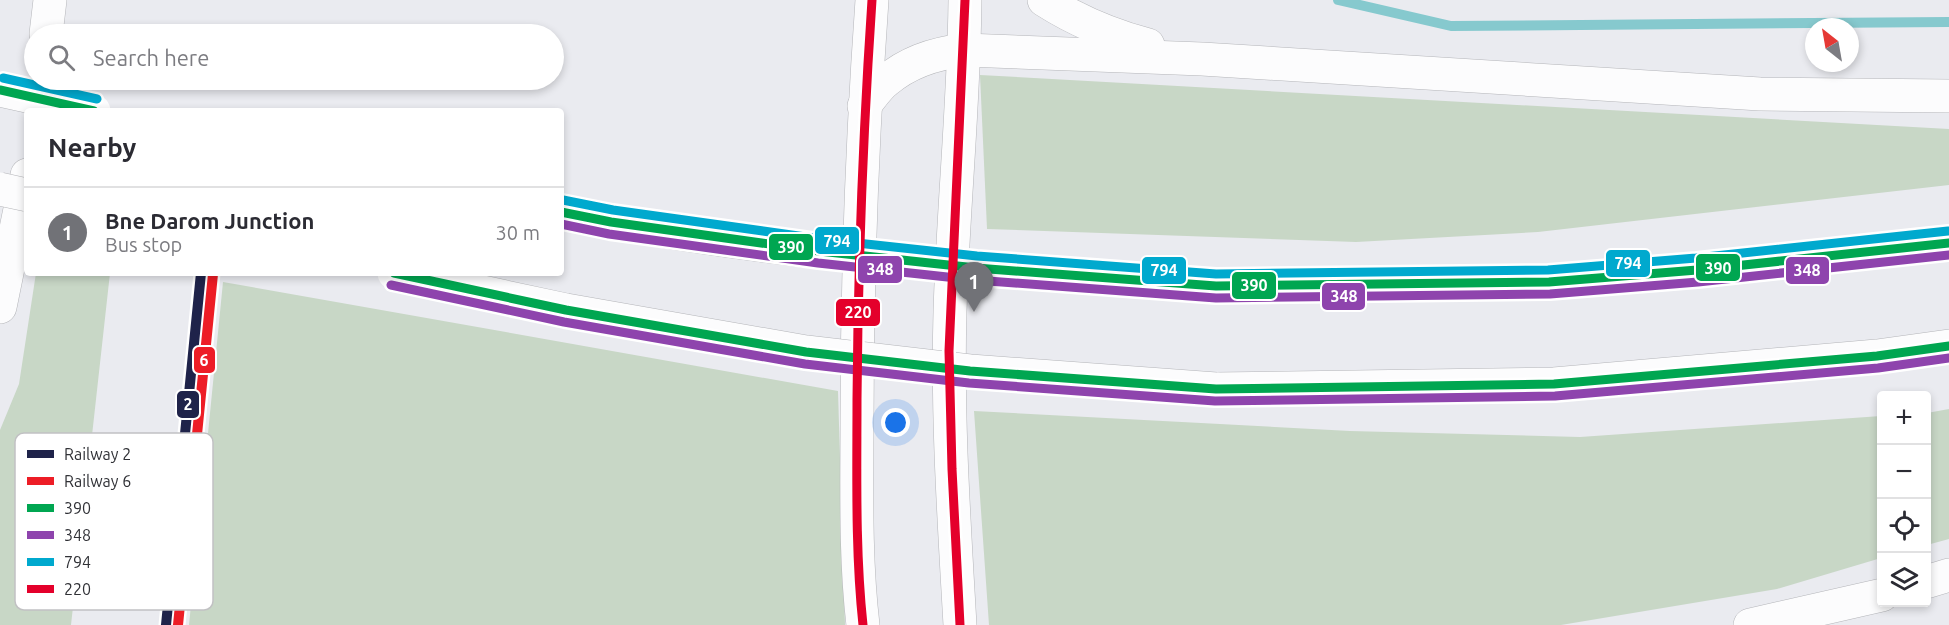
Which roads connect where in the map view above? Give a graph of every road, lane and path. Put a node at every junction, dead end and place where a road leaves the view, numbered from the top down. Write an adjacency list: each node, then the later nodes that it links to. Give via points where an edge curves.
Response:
1 (50, 0): 5 (main road)
2 (872, 0): 11 (main road)
3 (965, 0): 6 (main road)
4 (1044, 0): 7 (main road, via 1073,19 1120,38)
5 (47, 24)
6 (964, 50): 7 (main road); 11 (main road, via 938,53 913,65 885,81); 26 (main road, via 950,313 951,469)
7 (1202, 59): 10 (main road, via 1760,94)
8 (0, 90): 13 (main road, bridge)
9 (40, 90): 12 (main road)
10 (1949, 96)
11 (864, 106): 25 (main road, via 857,312 857,483)
12 (37, 108)
13 (81, 108)
14 (0, 189): 16 (main road, bridge)
15 (24, 190): 20 (main road)
16 (24, 194)
17 (564, 213): 18 (main road, bridge, via 819,251 976,268 1216,286 1549,282)
18 (1949, 243)
19 (408, 276): 21 (main road, bridge, via 566,310 806,352 970,371 1216,389 1554,384)
20 (0, 307)
21 (1949, 346)
22 (1949, 575): 23 (main road)
23 (1931, 580)
24 (1877, 596): 27 (main road)
25 (863, 625)
26 (960, 625)
27 (1750, 625)

